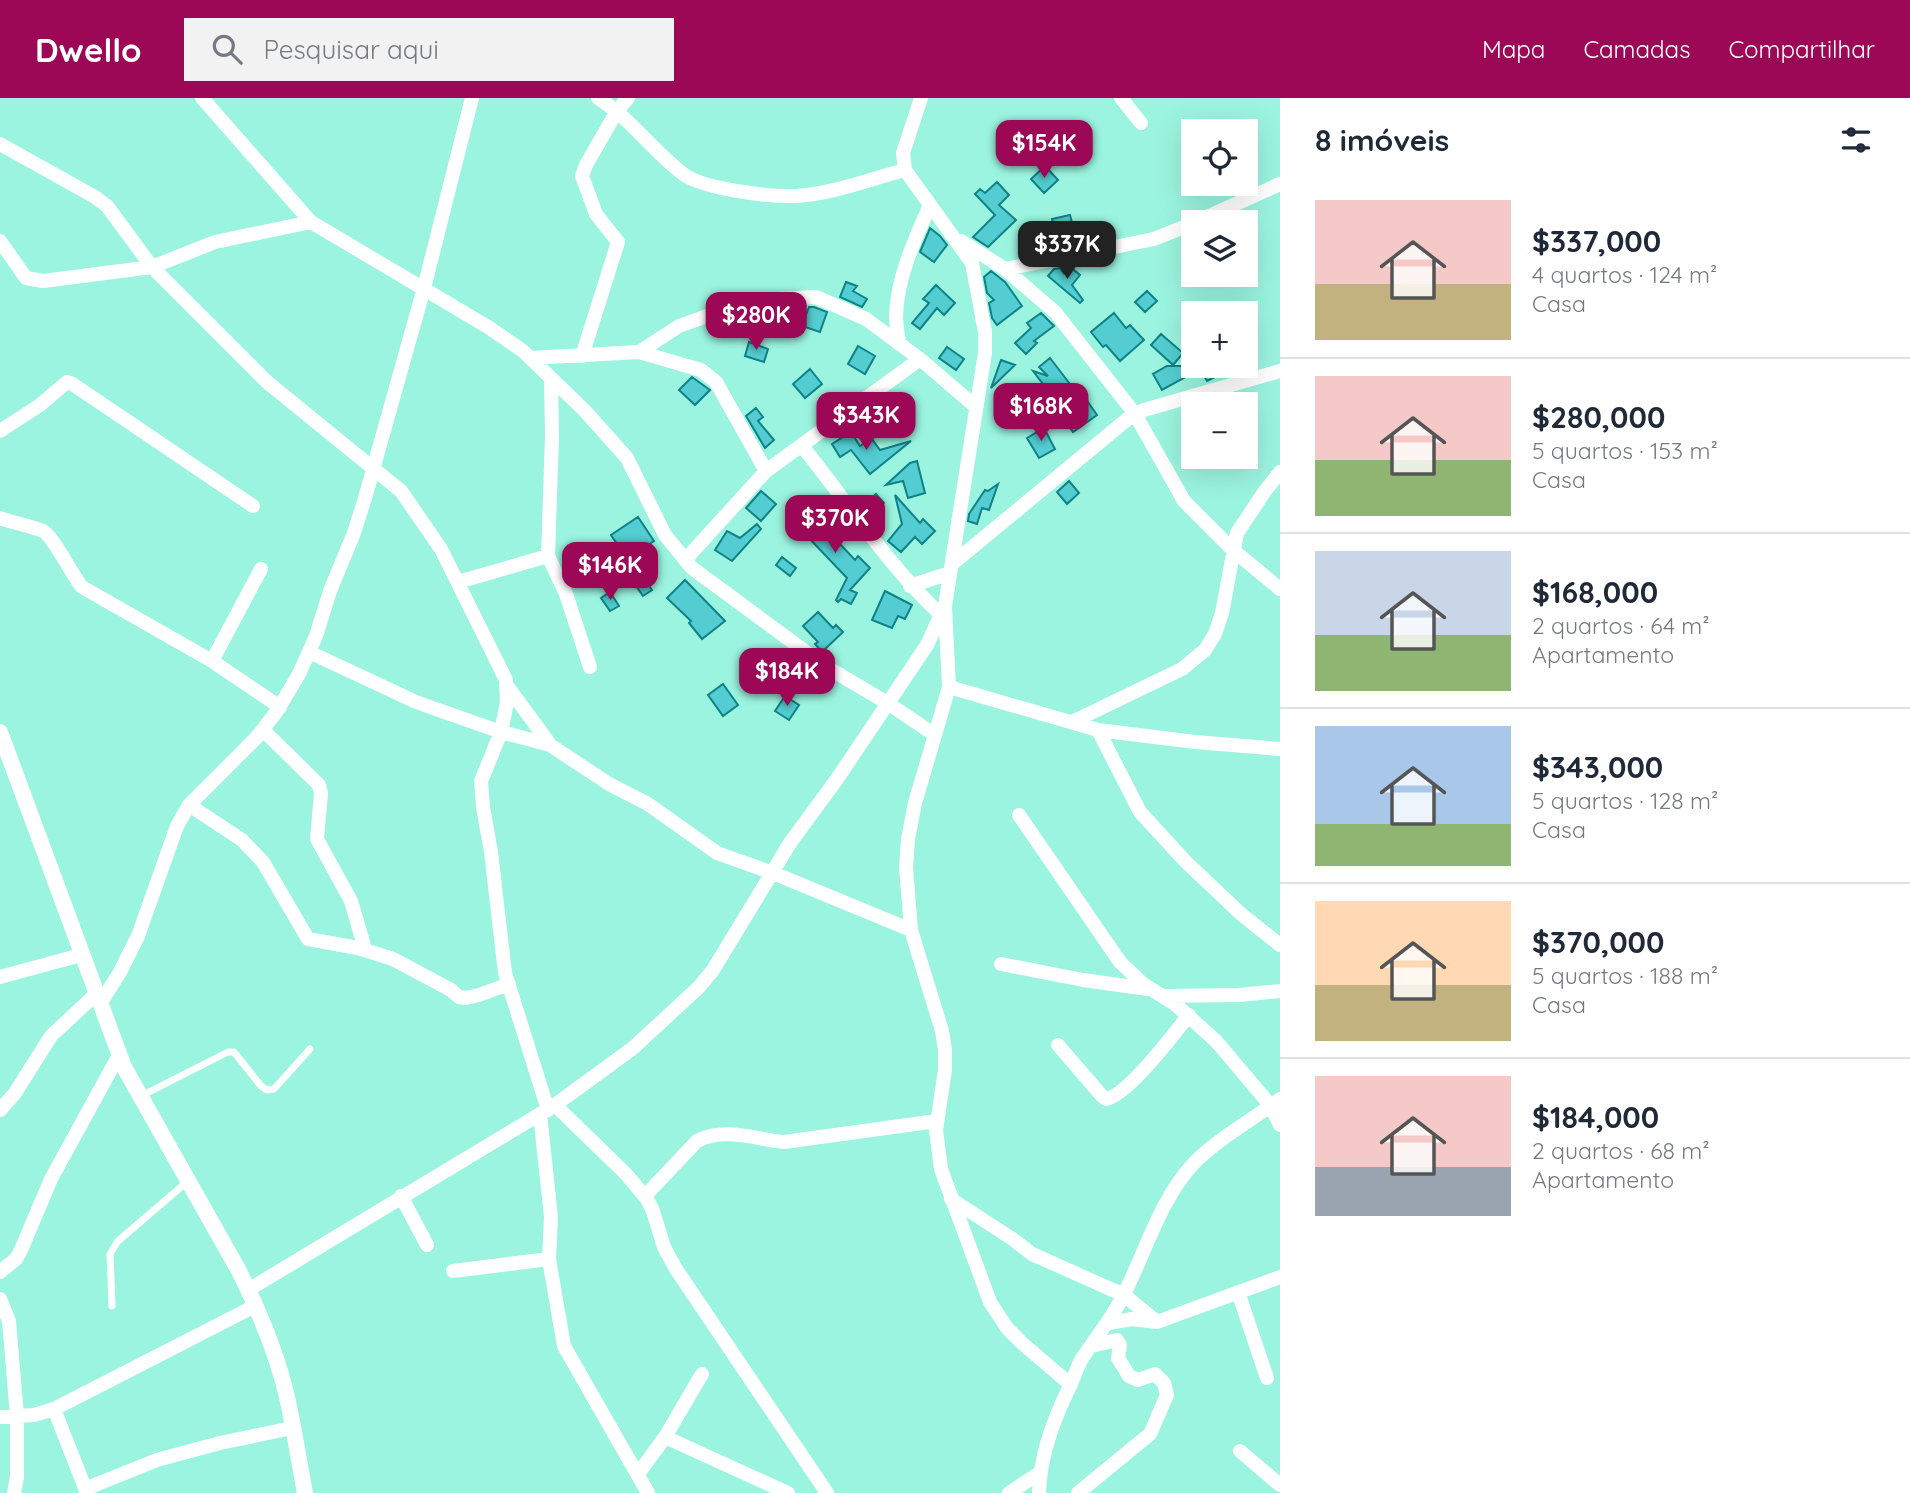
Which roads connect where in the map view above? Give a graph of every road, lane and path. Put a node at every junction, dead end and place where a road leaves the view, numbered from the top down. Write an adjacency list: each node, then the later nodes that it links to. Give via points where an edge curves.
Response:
1 (202, 98): 14 (street)
2 (472, 98): 20 (street)
3 (598, 98): 7 (street)
4 (628, 98): 7 (street)
5 (921, 98): 10 (street, via 903,153)
6 (1121, 98): 8 (street)
7 (617, 111): 10 (street, via 684,175 703,184 796,196); 23 (street, via 582,176 596,214 618,242)
8 (1141, 123)
9 (0, 144): 18 (street, via 107,206)
10 (905, 170): 12 (street)
11 (1280, 184): 13 (street)
12 (930, 205): 16 (street); 21 (street, via 903,276 896,316)
13 (1223, 210)
14 (311, 222): 18 (street, via 215,242); 20 (street)
15 (1181, 228): 19 (street, via 1154,239)
16 (954, 236): 19 (street); 28 (street, via 972,263 985,332)
17 (0, 241): 18 (street, via 26,278 34,281)
18 (152, 267): 32 (street, via 267,382)
19 (1004, 269): 29 (street, via 1055,312)
20 (424, 288): 24 (street); 32 (street)
21 (900, 344): 22 (street, via 866,319 816,297 757,300 732,307 679,326); 25 (street)
22 (639, 352): 23 (street); 33 (street, via 710,376)
23 (582, 356): 24 (street)
24 (530, 358): 27 (street)
25 (920, 359): 28 (street); 31 (street)
26 (1280, 371): 29 (street)
27 (551, 379): 38 (street); 39 (street, via 627,458 666,535)
28 (976, 407): 41 (street)
29 (1135, 414): 37 (street, via 1184,501); 41 (street)
30 (0, 431): 35 (street, via 71,383)
31 (802, 446): 33 (street); 43 (street)
32 (373, 470): 42 (street, via 401,491 441,548); 46 (street)
33 (766, 471): 39 (street)
34 (1280, 472): 37 (street, via 1237,533)
35 (253, 506)
36 (0, 518): 47 (street, via 44,531 82,587)
37 (1233, 550): 44 (street); 53 (street, via 1222,613 1205,650 1182,669)
38 (548, 556): 42 (street); 48 (street)
39 (685, 560): 51 (street, via 825,666)
40 (261, 569): 47 (street)
41 (951, 569): 43 (street); 45 (street)
42 (458, 582): 49 (street)
43 (910, 586): 45 (street)
44 (1280, 589)
45 (943, 610): 50 (street); 51 (street, via 927,645)
46 (309, 652): 52 (street); 57 (street, via 407,698)
47 (212, 661): 52 (street)
48 (590, 667)
49 (507, 686): 57 (street); 59 (street)
50 (949, 687): 53 (street); 58 (street)
51 (889, 704): 58 (street); 63 (street)
52 (280, 706): 54 (street)
53 (1072, 722): 55 (street)
54 (263, 730): 61 (street); 66 (street, via 319,785 317,839 351,901)
55 (1098, 730): 60 (street); 65 (street, via 1140,812 1185,861)
56 (0, 732): 67 (street)
57 (501, 732): 59 (street); 70 (street, via 481,781)
58 (935, 735): 64 (street, via 908,839)
59 (550, 744): 63 (street, via 717,853)
60 (1280, 749)
61 (189, 804): 66 (street, via 242,840 263,862 308,939); 73 (street, via 177,825 138,936 120,972)
62 (1019, 815): 72 (street, via 1120,962)
63 (773, 873): 64 (street); 81 (street, via 699,987 633,1048)
64 (911, 930): 82 (street, via 945,1050)
65 (1280, 945)
66 (365, 949): 70 (street, via 466,999)
67 (81, 955): 69 (street); 73 (street)
68 (1001, 964): 72 (street)
69 (0, 977)
70 (509, 984): 81 (street)
71 (1280, 991): 72 (street)
72 (1158, 993): 74 (street)
73 (98, 999): 77 (street); 80 (street, via 51,1036)
74 (1189, 1016): 75 (street, via 1113,1098 1102,1096); 79 (street)
75 (1058, 1045)
76 (310, 1049): 78 (lane, via 274,1089 261,1086 234,1052 228,1052)
77 (120, 1055): 78 (street); 91 (street, via 51,1179 21,1250)
78 (141, 1096): 84 (street)
79 (1275, 1102): 83 (street); 94 (street, via 1205,1154 1181,1180 1151,1230)
80 (0, 1110)
81 (548, 1110): 85 (street); 86 (street, via 626,1174); 89 (street)
82 (937, 1121): 86 (street, via 784,1142 708,1135); 87 (street, via 937,1148)
83 (1280, 1125)
84 (188, 1181): 95 (street); 97 (lane, via 118,1241 110,1254)
85 (401, 1196): 88 (street); 95 (street)
86 (645, 1196): 118 (street, via 676,1269)
87 (951, 1199): 94 (street, via 1032,1254); 103 (street, via 990,1302 1007,1328)
88 (427, 1245)
89 (549, 1259): 90 (street); 111 (street, via 564,1346)
90 (453, 1271)
91 (0, 1272)
92 (1280, 1277): 93 (street)
93 (1238, 1292): 98 (street); 102 (street)
94 (1124, 1295): 98 (street); 99 (street)
95 (252, 1298): 104 (street); 107 (street, via 276,1360)
96 (0, 1299): 105 (street, via 9,1321)
97 (112, 1306)
98 (1157, 1322): 99 (street, via 1132,1319)
99 (1108, 1323): 100 (street)
100 (1091, 1346): 103 (street); 121 (street, via 1117,1340 1118,1358 1129,1376 1138,1380 1155,1374 1167,1395 1150,1434)
101 (702, 1374): 108 (street)
102 (1267, 1378)
103 (1071, 1385): 110 (street, via 1061,1401)
104 (54, 1409): 105 (street); 113 (street)
105 (17, 1416): 106 (street); 114 (street)
106 (0, 1417)
107 (292, 1428): 113 (street, via 158,1460); 115 (street)
108 (665, 1437): 111 (street); 117 (street)
109 (1240, 1451): 112 (street)
110 (1041, 1472): 119 (street); 120 (street)
111 (638, 1474): 116 (street)
112 (1280, 1485)
113 (86, 1491)
114 (13, 1493)
115 (304, 1493)
116 (648, 1493)
117 (788, 1493)
118 (827, 1493)
119 (1009, 1493)
120 (1040, 1493)
121 (1078, 1493)

